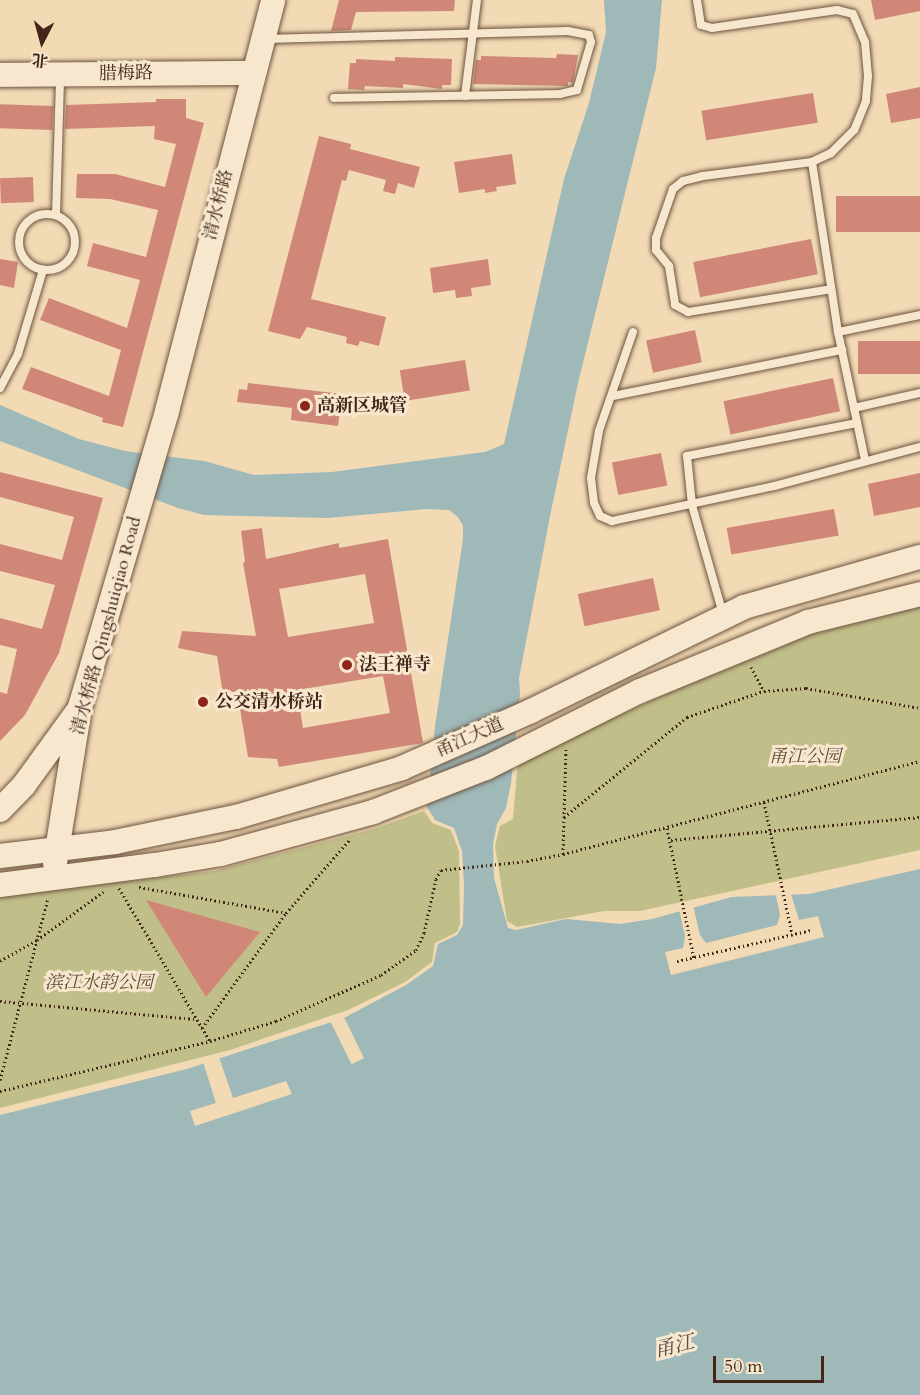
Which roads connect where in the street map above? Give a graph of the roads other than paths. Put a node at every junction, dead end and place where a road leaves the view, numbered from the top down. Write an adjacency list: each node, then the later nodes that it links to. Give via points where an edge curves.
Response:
1 (273, 0): 5 (main road, 清水桥路)
2 (477, 0): 4 (lane)
3 (697, 0): 11 (lane, via 701,25 712,28 837,10 853,14 865,42 866,101 854,130 831,153)
4 (473, 33): 5 (lane); 9 (lane); 9 (lane, via 568,31 589,34 591,42 577,90 560,94)
5 (261, 39): 6 (main road, 清水桥路)
6 (253, 73): 8 (main road, 腊梅路); 23 (main road, 清水桥路)
7 (0, 75): 8 (main road, 腊梅路)
8 (60, 75): 12 (lane)
9 (465, 96): 10 (lane)
10 (334, 98)
11 (812, 162): 14 (lane); 14 (lane, via 683,181 673,189 665,206 656,250 669,266 675,305 688,312)
12 (56, 215): 13 (lane, via 64,218 74,232 75,248 67,263); 13 (lane, via 38,215 29,220 20,236 19,245 27,262)
13 (44, 270): 19 (lane, via 18,354)
14 (831, 289): 17 (lane)
15 (920, 315): 17 (lane)
16 (633, 332): 21 (lane)
17 (838, 332): 18 (lane)
18 (842, 350): 21 (lane); 22 (lane)
19 (0, 388)
20 (920, 393): 22 (lane)
21 (613, 396): 27 (lane, via 599,431 591,478 600,516 612,521)
22 (854, 408): 24 (lane)
23 (167, 411): 31 (main road, 清水桥路 Qingshuiqiao Road)
24 (857, 423): 26 (lane); 27 (lane, via 687,456)
25 (920, 447): 26 (lane)
26 (865, 460): 27 (lane)
27 (692, 505): 30 (lane)
28 (920, 557): 30 (main road, 甬江大道, via 744,608)
29 (920, 594): 35 (main road, 甬江大道, via 808,622 640,691 486,768 373,812 222,854 112,877)
30 (724, 618): 33 (main road, 甬江大道, via 402,768 236,817 115,842)
31 (80, 707): 32 (main road, via 24,785); 33 (main road, 清水桥路 Qingshuiqiao Road)
32 (0, 810)
33 (57, 849): 34 (main road, 甬江大道); 35 (main road, 清水桥路 Qingshuiqiao Road)
34 (0, 856)
35 (52, 879): 36 (main road, 甬江大道)
36 (0, 885)

